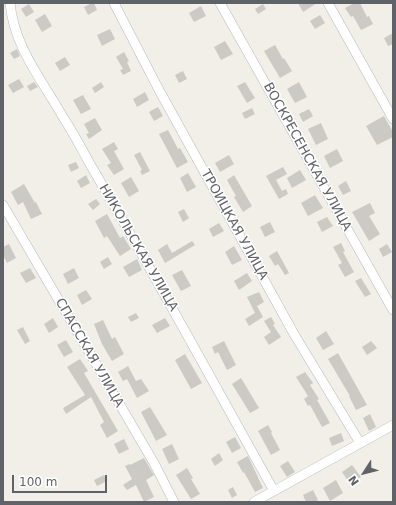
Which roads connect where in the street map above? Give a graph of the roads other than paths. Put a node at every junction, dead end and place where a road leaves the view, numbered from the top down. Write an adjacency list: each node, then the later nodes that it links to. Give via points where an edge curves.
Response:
1 (10, 3): 10 (street, НИКОЛЬСКАЯ УЛИЦА, via 21,48 64,117 150,267)
2 (114, 3): 9 (street, ТРОИЦКАЯ УЛИЦА, via 159,90 294,334)
3 (220, 3): 7 (street, ВОСКРЕСЕНСКАЯ УЛИЦА)
4 (328, 3): 5 (street)
5 (393, 120)
6 (3, 206): 11 (street, СПАССКАЯ УЛИЦА)
7 (393, 310)
8 (393, 425): 9 (street)
9 (360, 443): 10 (street)
10 (274, 491): 12 (street)
11 (174, 502)
12 (254, 502)

